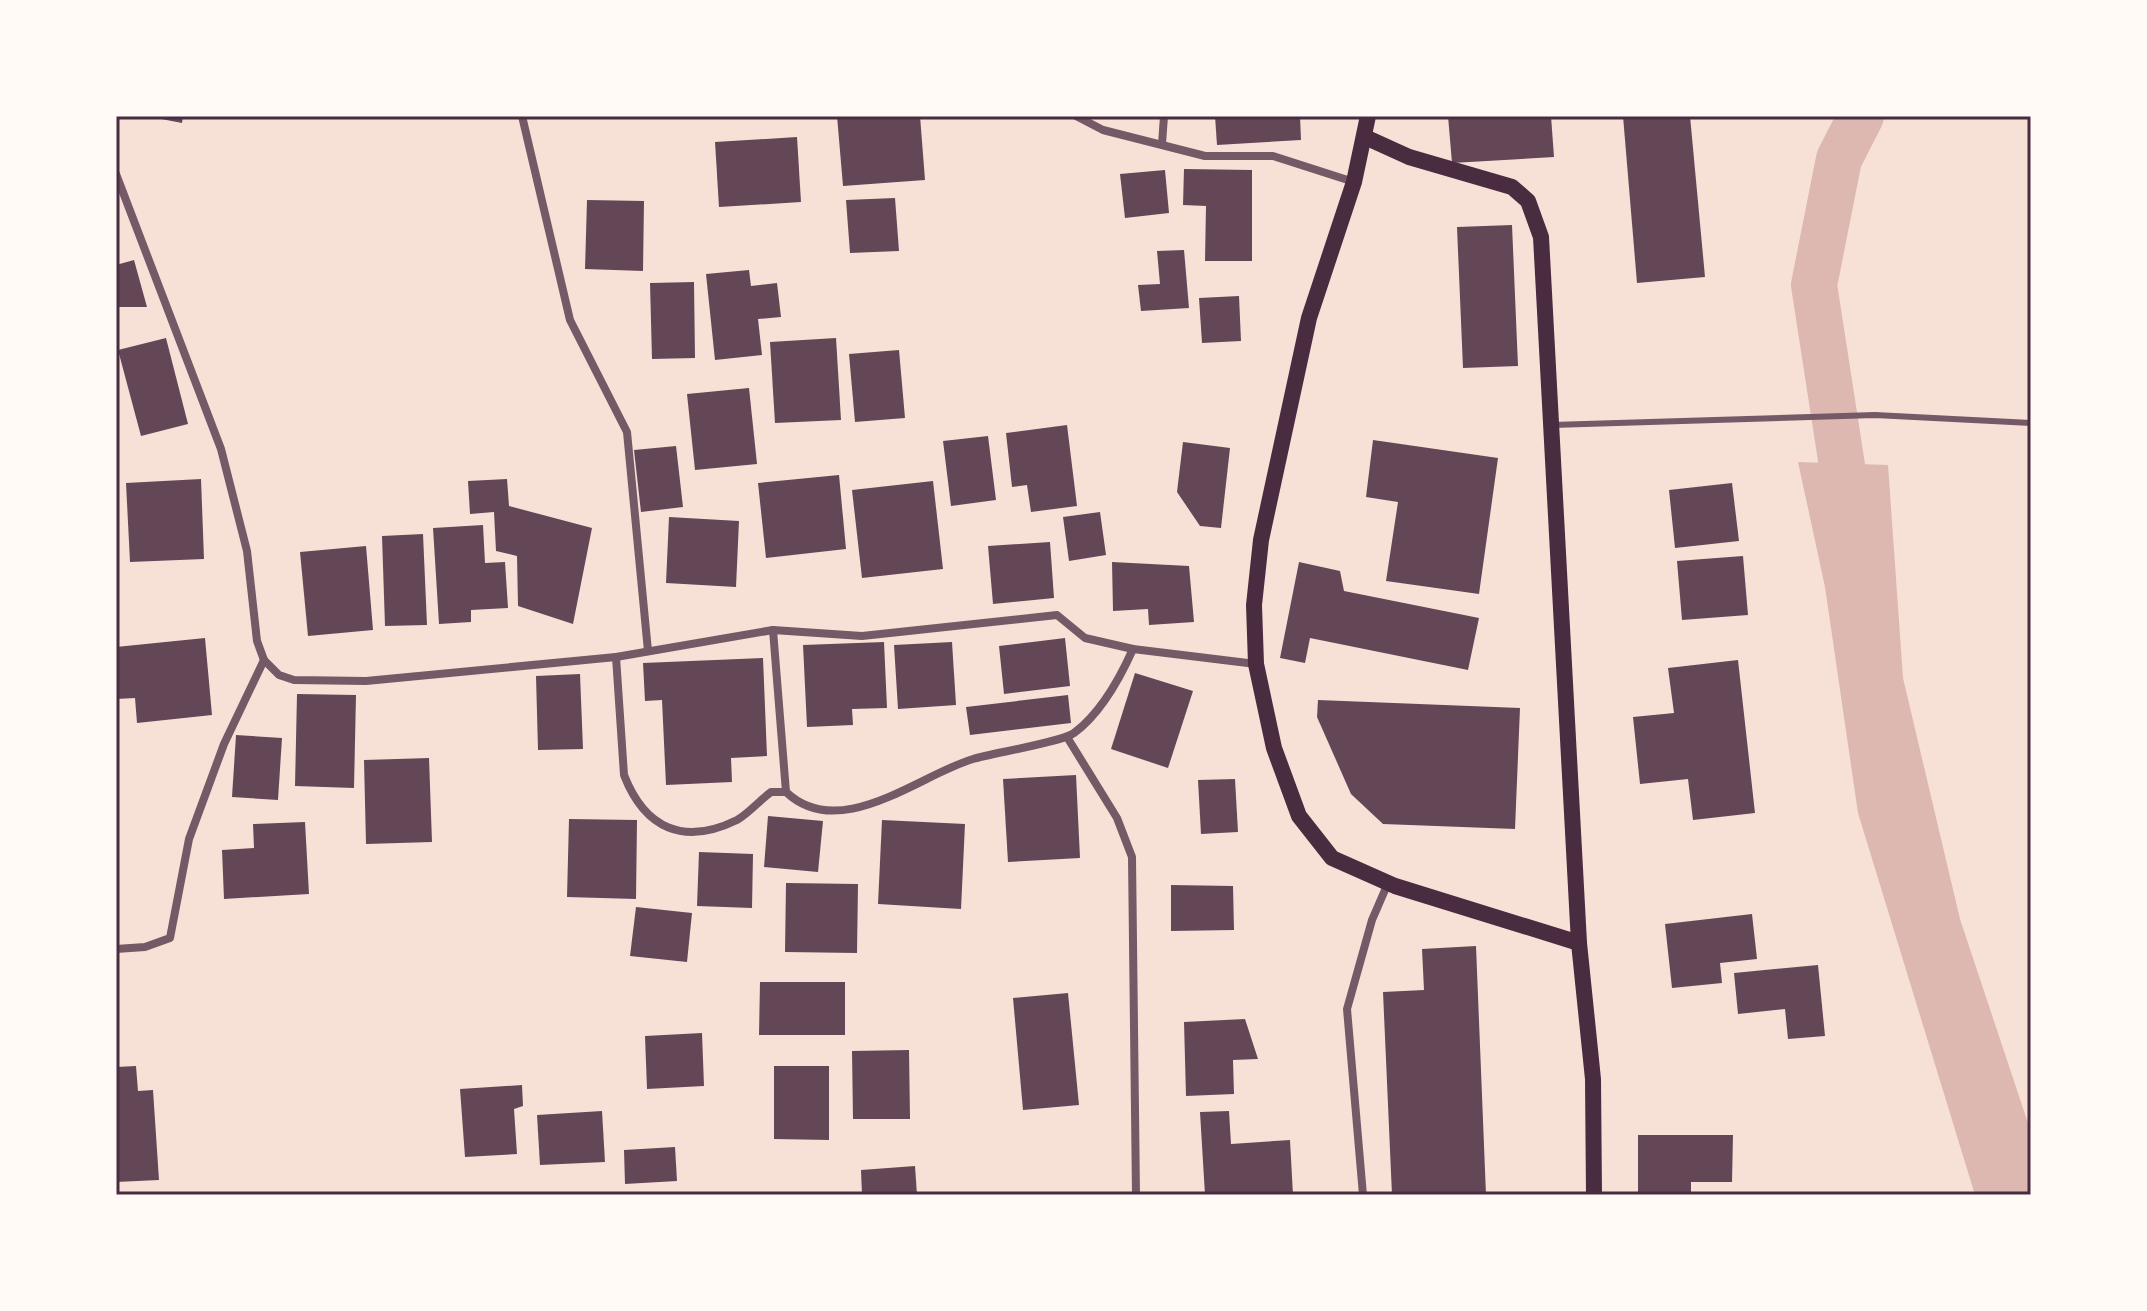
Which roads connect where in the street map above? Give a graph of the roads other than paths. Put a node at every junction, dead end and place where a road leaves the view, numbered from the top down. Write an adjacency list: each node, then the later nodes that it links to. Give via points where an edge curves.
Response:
1 (522, 116): 13 (street, via 570,320 627,432)
2 (1076, 116): 6 (street, via 1103,130)
3 (1164, 116): 6 (street)
4 (1368, 116): 5 (main road)
5 (1365, 137): 8 (main road); 10 (main road, via 1409,157 1512,187 1528,201 1541,237)
6 (1162, 144): 8 (street, via 1205,156 1273,156)
7 (116, 174): 15 (street, via 224,461 247,551)
8 (1354, 182): 16 (main road, via 1309,318 1261,540 1254,605)
9 (2031, 423): 10 (lane, via 1875,415)
10 (1552, 425): 20 (main road)
11 (773, 630): 12 (street, via 862,636 1057,615 1085,638); 13 (street); 18 (street)
12 (1133, 649): 16 (street); 17 (street, via 1088,721)
13 (648, 651): 14 (street)
14 (616, 657): 15 (street, via 366,681 294,680 279,675); 18 (street, via 624,775 645,813 672,832 698,832 739,819 771,792)
15 (264, 660): 21 (street, via 224,744 189,839 170,938)
16 (1256, 664): 19 (main road, via 1274,748 1299,816 1332,858)
17 (1067, 737): 18 (street, via 967,761 879,804 837,809 799,804); 22 (street, via 1117,818 1132,857)
18 (786, 792)
19 (1388, 883): 20 (main road); 23 (street, via 1347,1009)
20 (1579, 943): 24 (main road, via 1593,1079)
21 (116, 949)
22 (1136, 1195)
23 (1363, 1195)
24 (1594, 1195)

